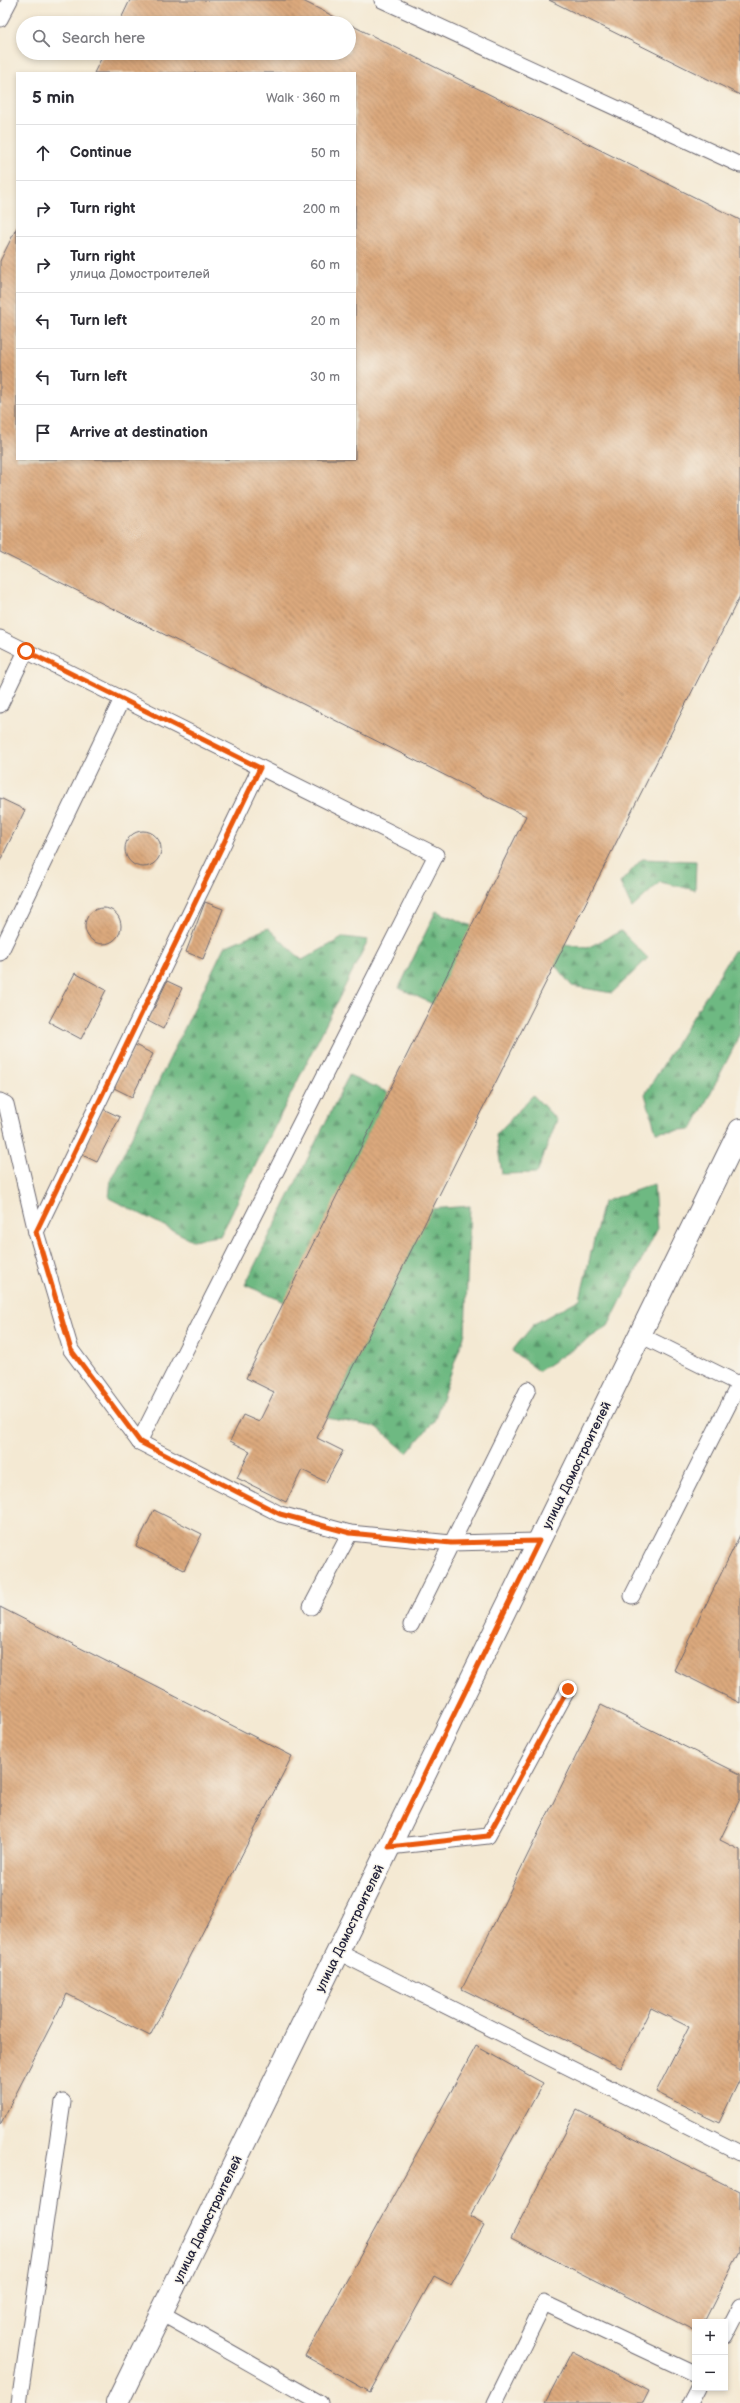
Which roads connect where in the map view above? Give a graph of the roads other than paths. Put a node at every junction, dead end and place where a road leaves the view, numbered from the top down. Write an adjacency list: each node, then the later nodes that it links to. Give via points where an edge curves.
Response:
1 (10, 0): 3 (lane)
2 (382, 0): 4 (lane)
3 (0, 19)
4 (740, 165)
5 (0, 638): 6 (lane)
6 (26, 651): 7 (lane); 8 (lane)
7 (122, 699): 9 (lane); 10 (lane)
8 (0, 705)
9 (260, 768): 13 (lane); 17 (lane, via 436,855)
10 (0, 953)
11 (0, 1101): 13 (lane, via 6,1104)
12 (740, 1130): 14 (street, улица Домостроителей)
13 (36, 1232): 17 (lane, via 71,1350)
14 (640, 1335): 15 (lane); 19 (street, улица Домостроителей)
15 (740, 1383): 21 (lane)
16 (528, 1389): 20 (lane)
17 (140, 1442): 18 (lane, via 280,1514)
18 (350, 1533): 20 (lane); 22 (lane)
19 (539, 1541): 20 (lane); 25 (street, улица Домостроителей)
20 (451, 1543): 23 (lane)
21 (632, 1596)
22 (311, 1607)
23 (410, 1625)
24 (568, 1689): 25 (lane, via 488,1836)
25 (389, 1847): 26 (street, улица Домостроителей)
26 (338, 1952): 28 (lane); 30 (street, улица Домостроителей)
27 (63, 2102): 34 (lane)
28 (740, 2153)
29 (740, 2307): 31 (lane)
30 (161, 2313): 35 (street, улица Домостроителей); 36 (lane)
31 (728, 2330)
32 (692, 2373): 37 (lane, via 544,2303)
33 (696, 2391): 38 (lane)
34 (19, 2403)
35 (117, 2403)
36 (320, 2403)
37 (495, 2403)
38 (690, 2403)

